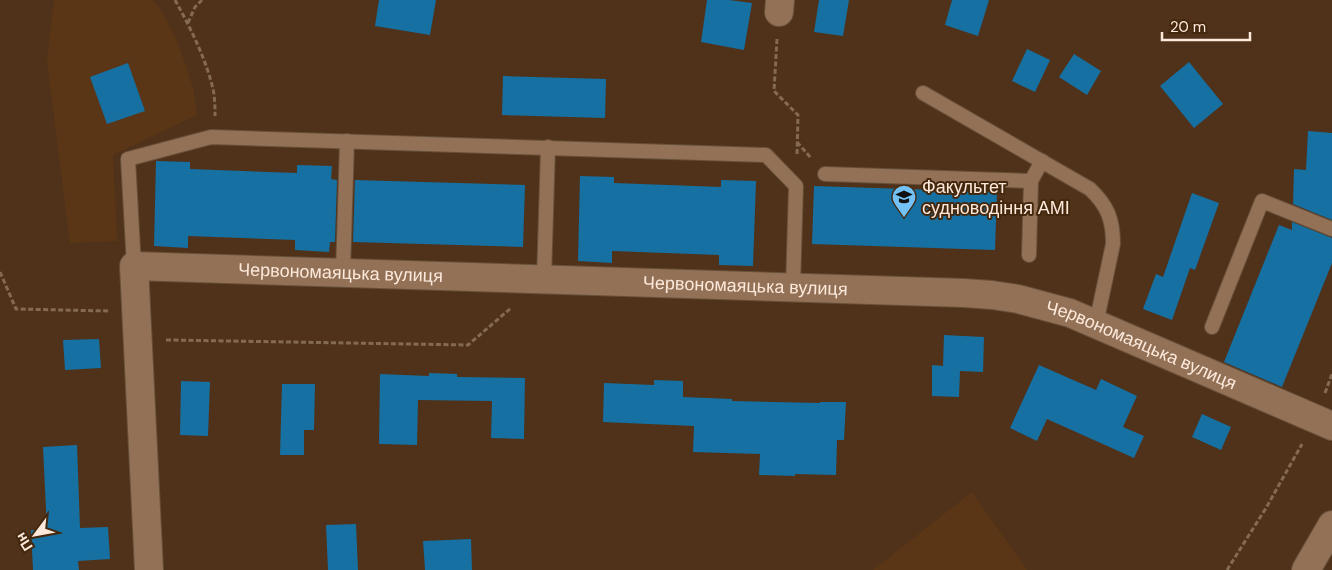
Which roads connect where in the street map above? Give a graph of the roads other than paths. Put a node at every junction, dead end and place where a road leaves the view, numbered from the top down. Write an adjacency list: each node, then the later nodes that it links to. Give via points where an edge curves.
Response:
1 (923, 93): 4 (lane)
2 (347, 141): 3 (lane); 9 (lane, via 211,137 128,159); 10 (lane)
3 (548, 148): 11 (lane); 12 (lane, via 766,155 796,186)
4 (1042, 161): 6 (lane); 13 (lane, via 1090,189 1100,198 1111,220 1113,244)
5 (825, 174): 6 (lane)
6 (1031, 181): 8 (lane)
7 (1332, 229): 14 (lane, via 1262,201)
8 (1029, 255)
9 (134, 266): 10 (street, Червономаяцька вулиця); 17 (street)
10 (343, 273): 11 (street, Червономаяцька вулиця)
11 (544, 279): 12 (street, Червономаяцька вулиця)
12 (793, 287): 13 (street, Червономаяцька вулиця, via 992,295 1045,306)
13 (1096, 324): 15 (street, Червономаяцька вулиця)
14 (1212, 327)
15 (1324, 423)
16 (1332, 526): 18 (street)
17 (149, 570)
18 (1306, 570)

